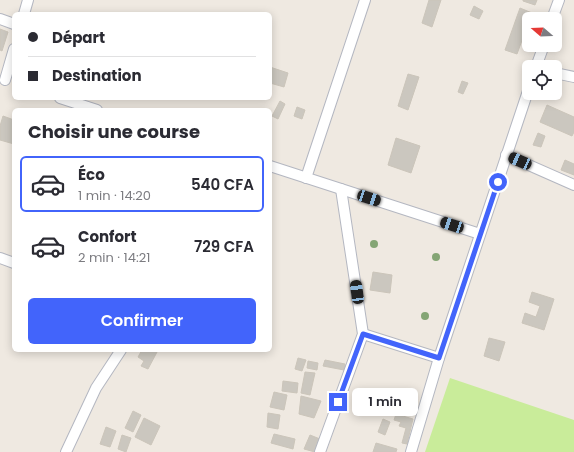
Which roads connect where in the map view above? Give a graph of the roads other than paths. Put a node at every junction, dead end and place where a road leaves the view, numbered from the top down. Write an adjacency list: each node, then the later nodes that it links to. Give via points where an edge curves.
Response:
1 (28, 0): 4 (street)
2 (365, 0): 17 (street)
3 (559, 0): 5 (street)
4 (25, 12)
5 (555, 12)
6 (0, 19): 7 (street)
7 (12, 23)
8 (12, 57): 11 (street)
9 (562, 74): 10 (street)
10 (574, 77)
11 (6, 81)
12 (66, 100): 14 (street)
13 (525, 100): 15 (street)
14 (91, 108)
15 (506, 155): 18 (street); 20 (street)
16 (272, 167): 17 (street)
17 (306, 178): 19 (street)
18 (574, 185)
19 (341, 189): 20 (street); 23 (street)
20 (480, 234): 25 (street)
21 (0, 258): 22 (street)
22 (12, 262)
23 (363, 334): 25 (street); 27 (street)
24 (120, 352): 26 (street, via 96,388)
25 (439, 358): 28 (street)
26 (66, 452)
27 (320, 452)
28 (411, 452)

